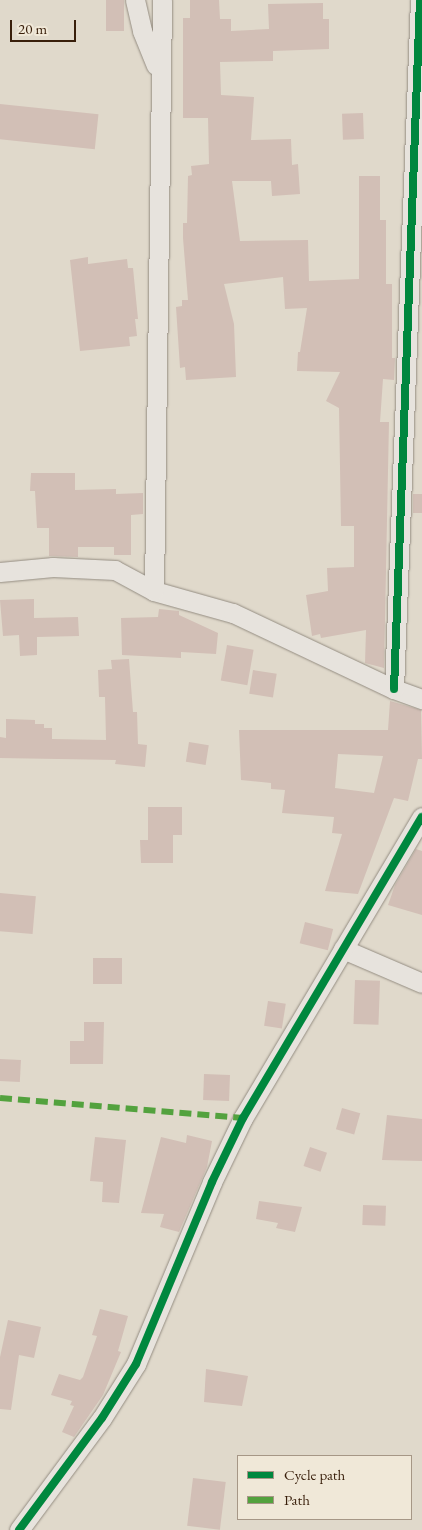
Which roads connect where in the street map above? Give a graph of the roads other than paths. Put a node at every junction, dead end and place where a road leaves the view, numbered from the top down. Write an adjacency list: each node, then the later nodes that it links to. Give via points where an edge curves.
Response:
1 (134, 0): 4 (street, via 142,31)
2 (162, 0): 4 (street)
3 (420, 0): 5 (street)
4 (160, 73): 7 (street)
5 (414, 357): 8 (street)
6 (0, 572): 7 (street, via 53,567 115,570)
7 (154, 591): 8 (street, via 232,613)
8 (394, 689): 9 (street)
9 (422, 699)
10 (422, 817): 11 (street)
11 (343, 949): 12 (street); 13 (street, via 243,1118 212,1182 136,1364 102,1418)
12 (422, 983)
13 (19, 1530)

